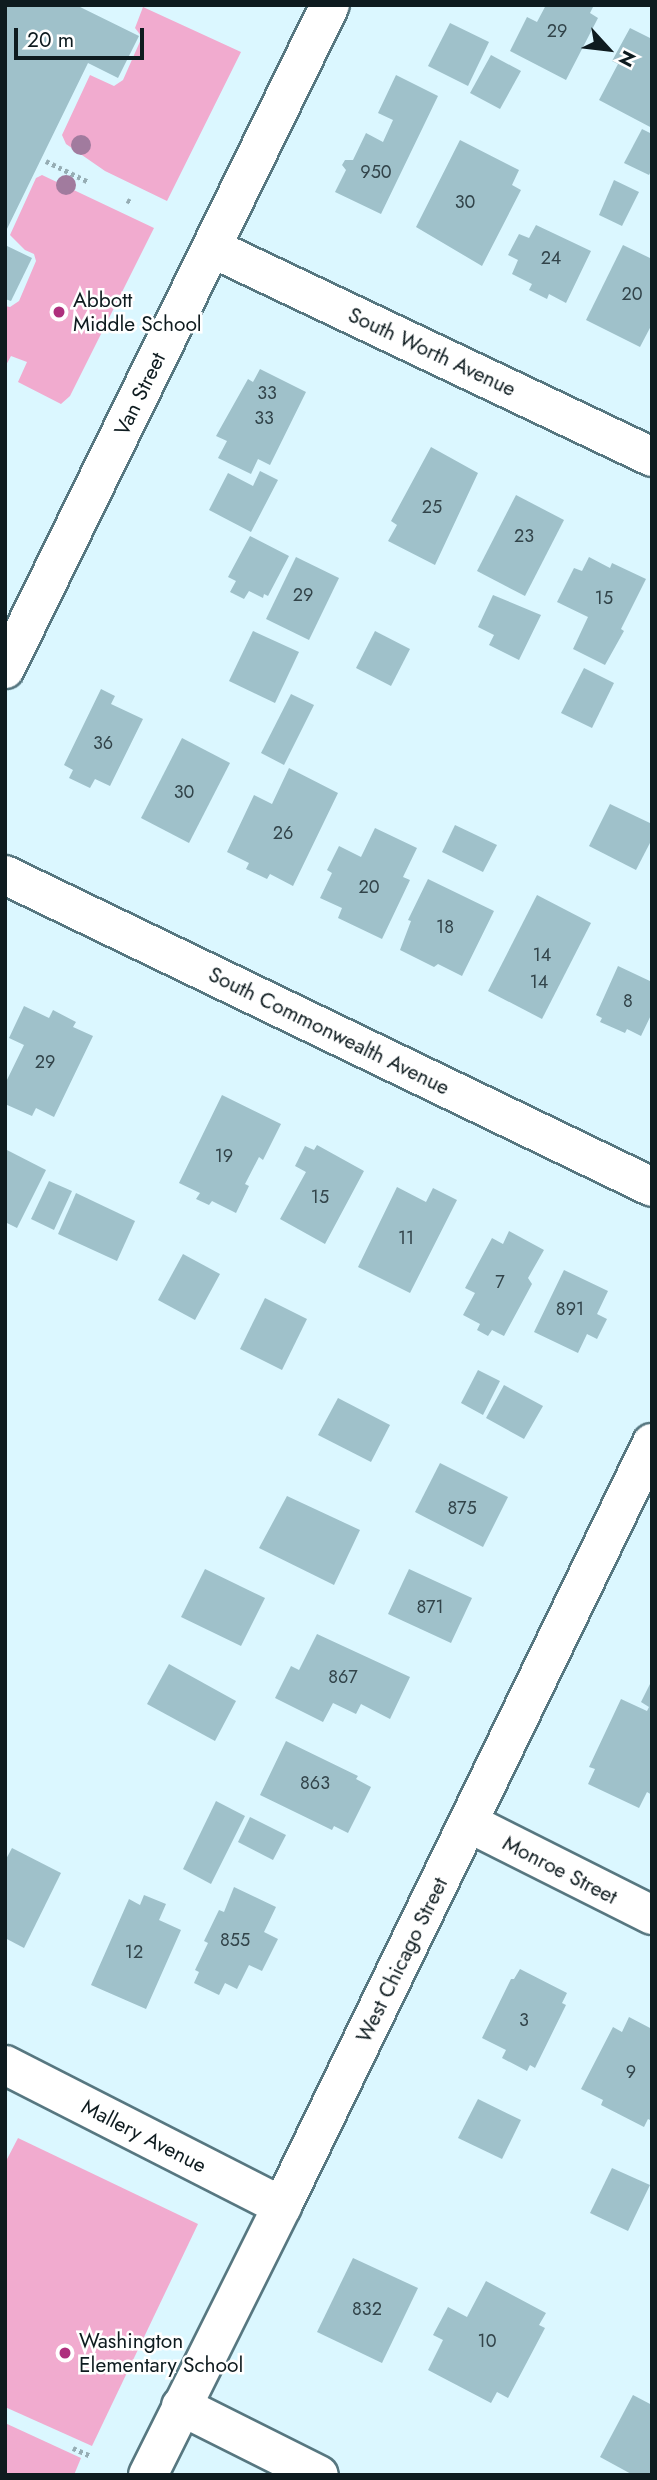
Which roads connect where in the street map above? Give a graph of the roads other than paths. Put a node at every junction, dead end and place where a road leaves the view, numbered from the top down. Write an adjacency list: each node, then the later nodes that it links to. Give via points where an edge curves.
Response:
1 (330, 5): 2 (street, Van Street)
2 (212, 248): 3 (street, South Worth Avenue); 4 (street, Van Street)
3 (652, 457)
4 (5, 669)
5 (5, 874): 6 (street, South Commonwealth Avenue)
6 (652, 1187)
7 (652, 1443): 8 (street, West Chicago Street)
8 (469, 1823): 9 (street, Monroe Street); 11 (street, West Chicago Street)
9 (652, 1915)
10 (5, 2065): 11 (street, Mallery Avenue)
11 (282, 2206): 12 (street, West Chicago Street)
12 (181, 2406): 13 (street, West Chicago Street); 14 (street)
13 (148, 2475)
14 (319, 2475)

